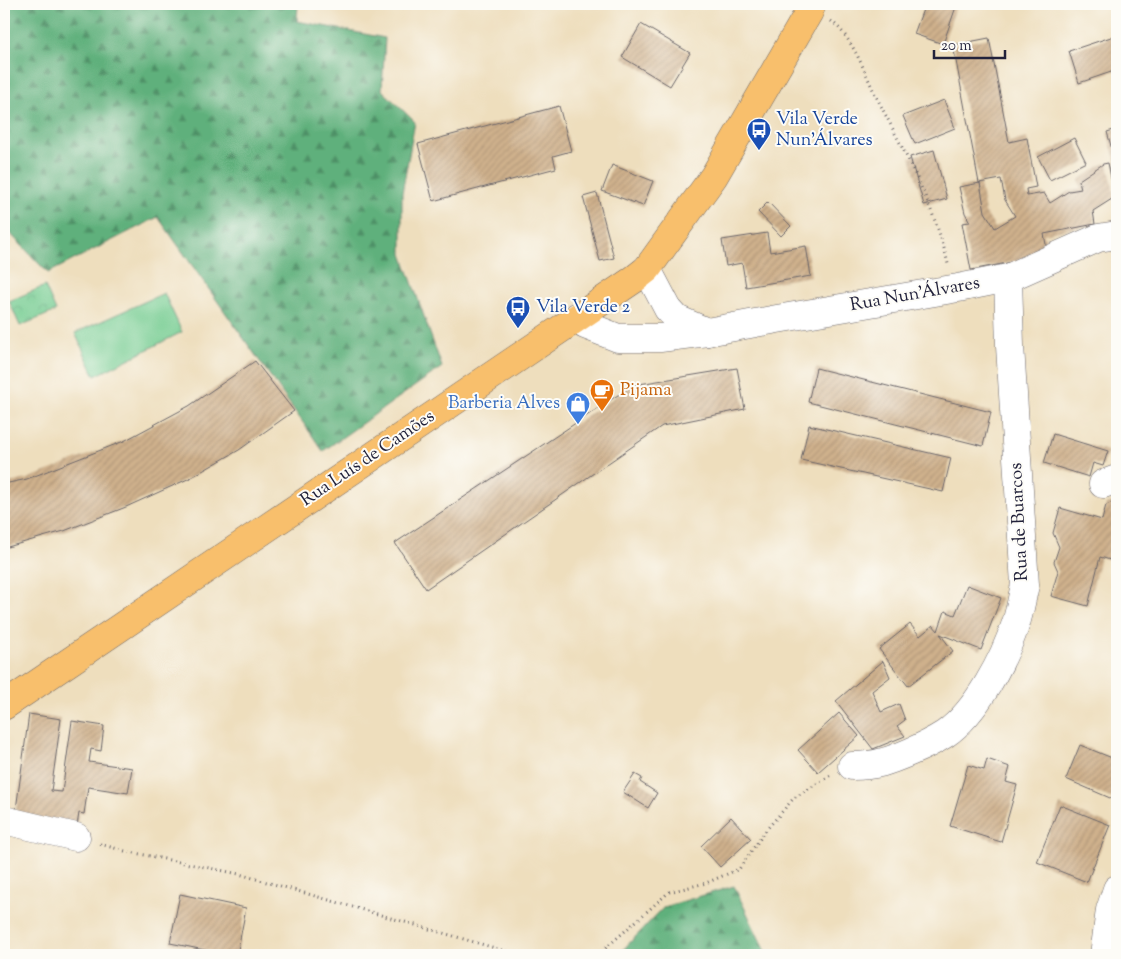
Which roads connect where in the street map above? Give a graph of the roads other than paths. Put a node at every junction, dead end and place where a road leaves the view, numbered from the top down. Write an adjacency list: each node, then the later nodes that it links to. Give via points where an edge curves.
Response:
1 (809, 6): 3 (main road, Rua Luís de Camões, via 714,176)
2 (1117, 235): 4 (street, Rua Nun'Álvares, via 1098,238)
3 (647, 269): 5 (main road, Rua Luís de Camões); 6 (street, via 668,309 677,319)
4 (1008, 278): 6 (street, Rua Nun'Álvares); 8 (street, Rua de Buarcos, via 1024,585 1016,622 981,695 968,713 946,733 890,760 871,766)
5 (578, 316): 6 (street, Rua Nun'Álvares, via 585,325 618,338 660,338); 7 (main road, Rua Luís de Camões)
6 (707, 332)
7 (4, 706)
8 (852, 766)
9 (4, 820): 10 (street)
10 (76, 838)
11 (1117, 889): 12 (street, via 1110,910)
12 (1104, 955)

